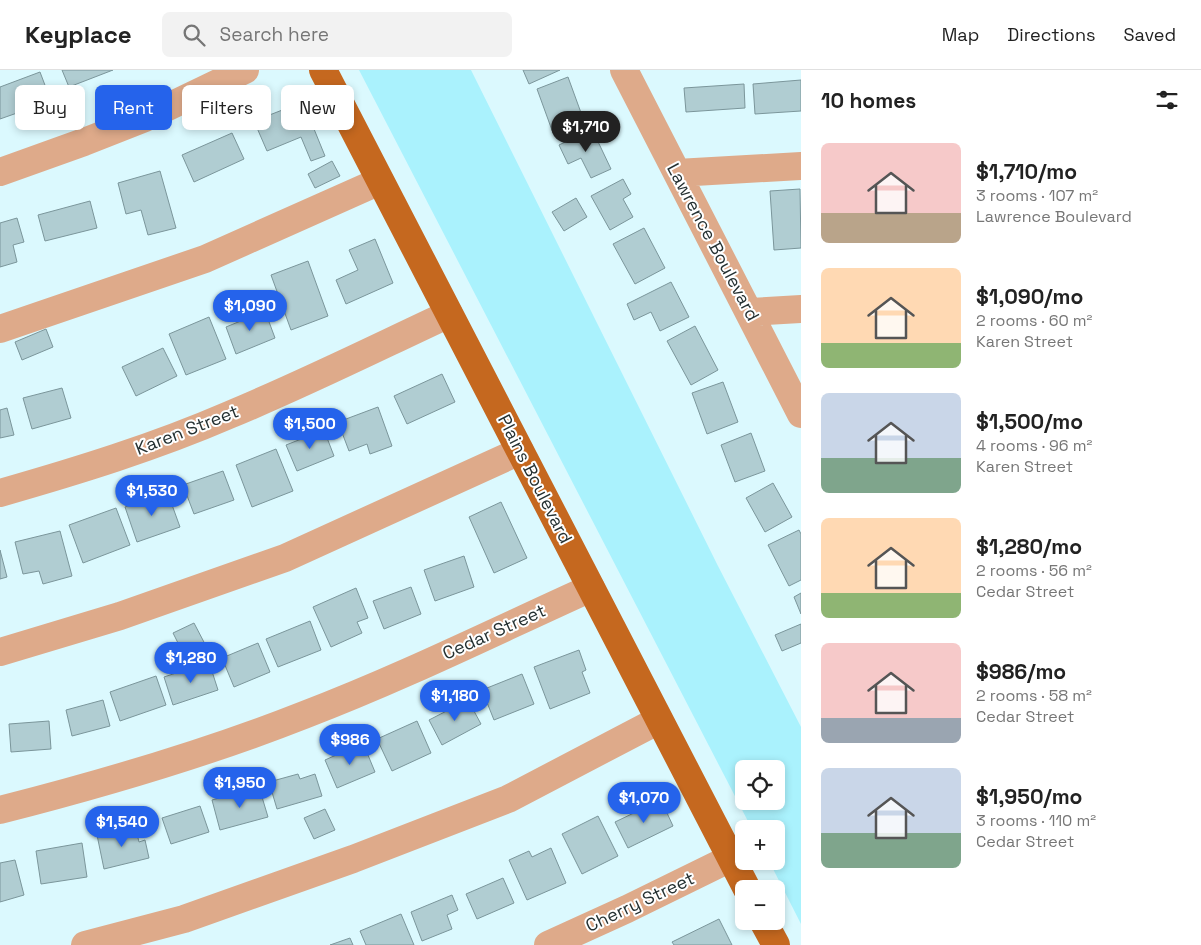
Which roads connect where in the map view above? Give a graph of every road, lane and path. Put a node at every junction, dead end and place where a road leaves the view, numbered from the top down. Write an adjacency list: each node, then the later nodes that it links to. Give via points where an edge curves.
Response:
1 (245, 70): 5 (street, via 145,118)
2 (323, 70): 7 (main road, Plains Boulevard)
3 (624, 70): 6 (street, Lawrence Boulevard)
4 (801, 166): 6 (street)
5 (0, 172)
6 (677, 173): 9 (street, Lawrence Boulevard)
7 (380, 181): 10 (main road, Plains Boulevard); 11 (street, via 205,259)
8 (801, 309): 9 (street)
9 (750, 312): 12 (street, Lawrence Boulevard)
10 (450, 314): 13 (main road, Plains Boulevard); 14 (street, Karen Street, via 228,416 92,465)
11 (0, 329)
12 (801, 414)
13 (520, 451): 15 (main road, Plains Boulevard); 16 (street, via 285,558 120,616)
14 (0, 493)
15 (591, 588): 17 (main road, Plains Boulevard); 18 (street, Cedar Street, via 304,715 129,774)
16 (0, 652)
17 (659, 720): 19 (main road, Plains Boulevard); 22 (street, via 508,798 353,860 184,919)
18 (0, 810)
19 (731, 858): 20 (main road, Plains Boulevard); 23 (street, Cherry Street)
20 (742, 880)
21 (768, 930): 24 (main road)
22 (85, 945)
23 (548, 945)
24 (776, 945)

